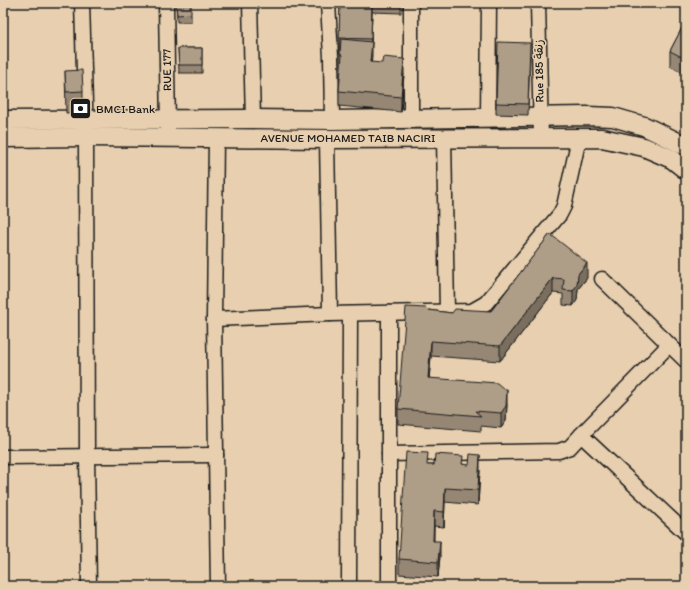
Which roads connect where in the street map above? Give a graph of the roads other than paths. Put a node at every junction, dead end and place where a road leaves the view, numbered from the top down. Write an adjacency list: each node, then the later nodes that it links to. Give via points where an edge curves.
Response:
1 (82, 3): 15 (street)
2 (166, 3): 11 (street, RUE 177)
3 (250, 3): 12 (street)
4 (328, 3): 14 (street)
5 (411, 3): 8 (street)
6 (489, 3): 9 (street)
7 (538, 3): 10 (street, Rue 185 زنقة)
8 (412, 118): 9 (street, AVENUE MOHAMED TAIB NACIRI); 14 (street, AVENUE MOHAMED TAIB NACIRI)
9 (488, 118): 10 (street, AVENUE MOHAMED TAIB NACIRI)
10 (540, 118): 20 (street, Rue 185 زنقة); 23 (street, AVENUE MOHAMED TAIB NACIRI, via 613,117 644,126)
11 (168, 119): 12 (street, AVENUE MOHAMED TAIB NACIRI); 15 (street, AVENUE MOHAMED TAIB NACIRI); 16 (street, RUE 177)
12 (253, 119): 14 (street, AVENUE MOHAMED TAIB NACIRI)
13 (3, 120): 15 (street, AVENUE MOHAMED TAIB NACIRI)
14 (332, 120)
15 (86, 128): 16 (street, AVENUE MOHAMED TAIB NACIRI); 18 (street, AVENUE MOHAMED TAIB NACIRI); 36 (street)
16 (167, 137): 17 (street, AVENUE MOHAMED TAIB NACIRI)
17 (216, 137): 22 (street, AVENUE MOHAMED TAIB NACIRI); 30 (street)
18 (3, 138)
19 (444, 138): 20 (street, AVENUE MOHAMED TAIB NACIRI); 22 (street, AVENUE MOHAMED TAIB NACIRI); 26 (street)
20 (541, 138): 21 (street, AVENUE MOHAMED TAIB NACIRI)
21 (580, 138): 24 (street, AVENUE MOHAMED TAIB NACIRI, via 602,138 644,146 672,159); 26 (street, via 560,214 486,303 472,311)
22 (327, 139): 28 (street)
23 (686, 146)
24 (686, 170)
25 (602, 279): 31 (street)
26 (447, 312): 27 (street)
27 (390, 313): 29 (street); 34 (street)
28 (330, 314): 29 (street); 30 (street)
29 (350, 314): 41 (street)
30 (214, 319): 35 (street)
31 (669, 345): 32 (street); 33 (street)
32 (686, 361)
33 (580, 435): 34 (street, via 570,447 558,451); 38 (street)
34 (390, 454): 42 (street)
35 (216, 455): 36 (street); 40 (street)
36 (87, 457): 37 (street); 39 (street)
37 (3, 458)
38 (686, 533)
39 (88, 586)
40 (218, 586)
41 (349, 586)
42 (389, 586)

